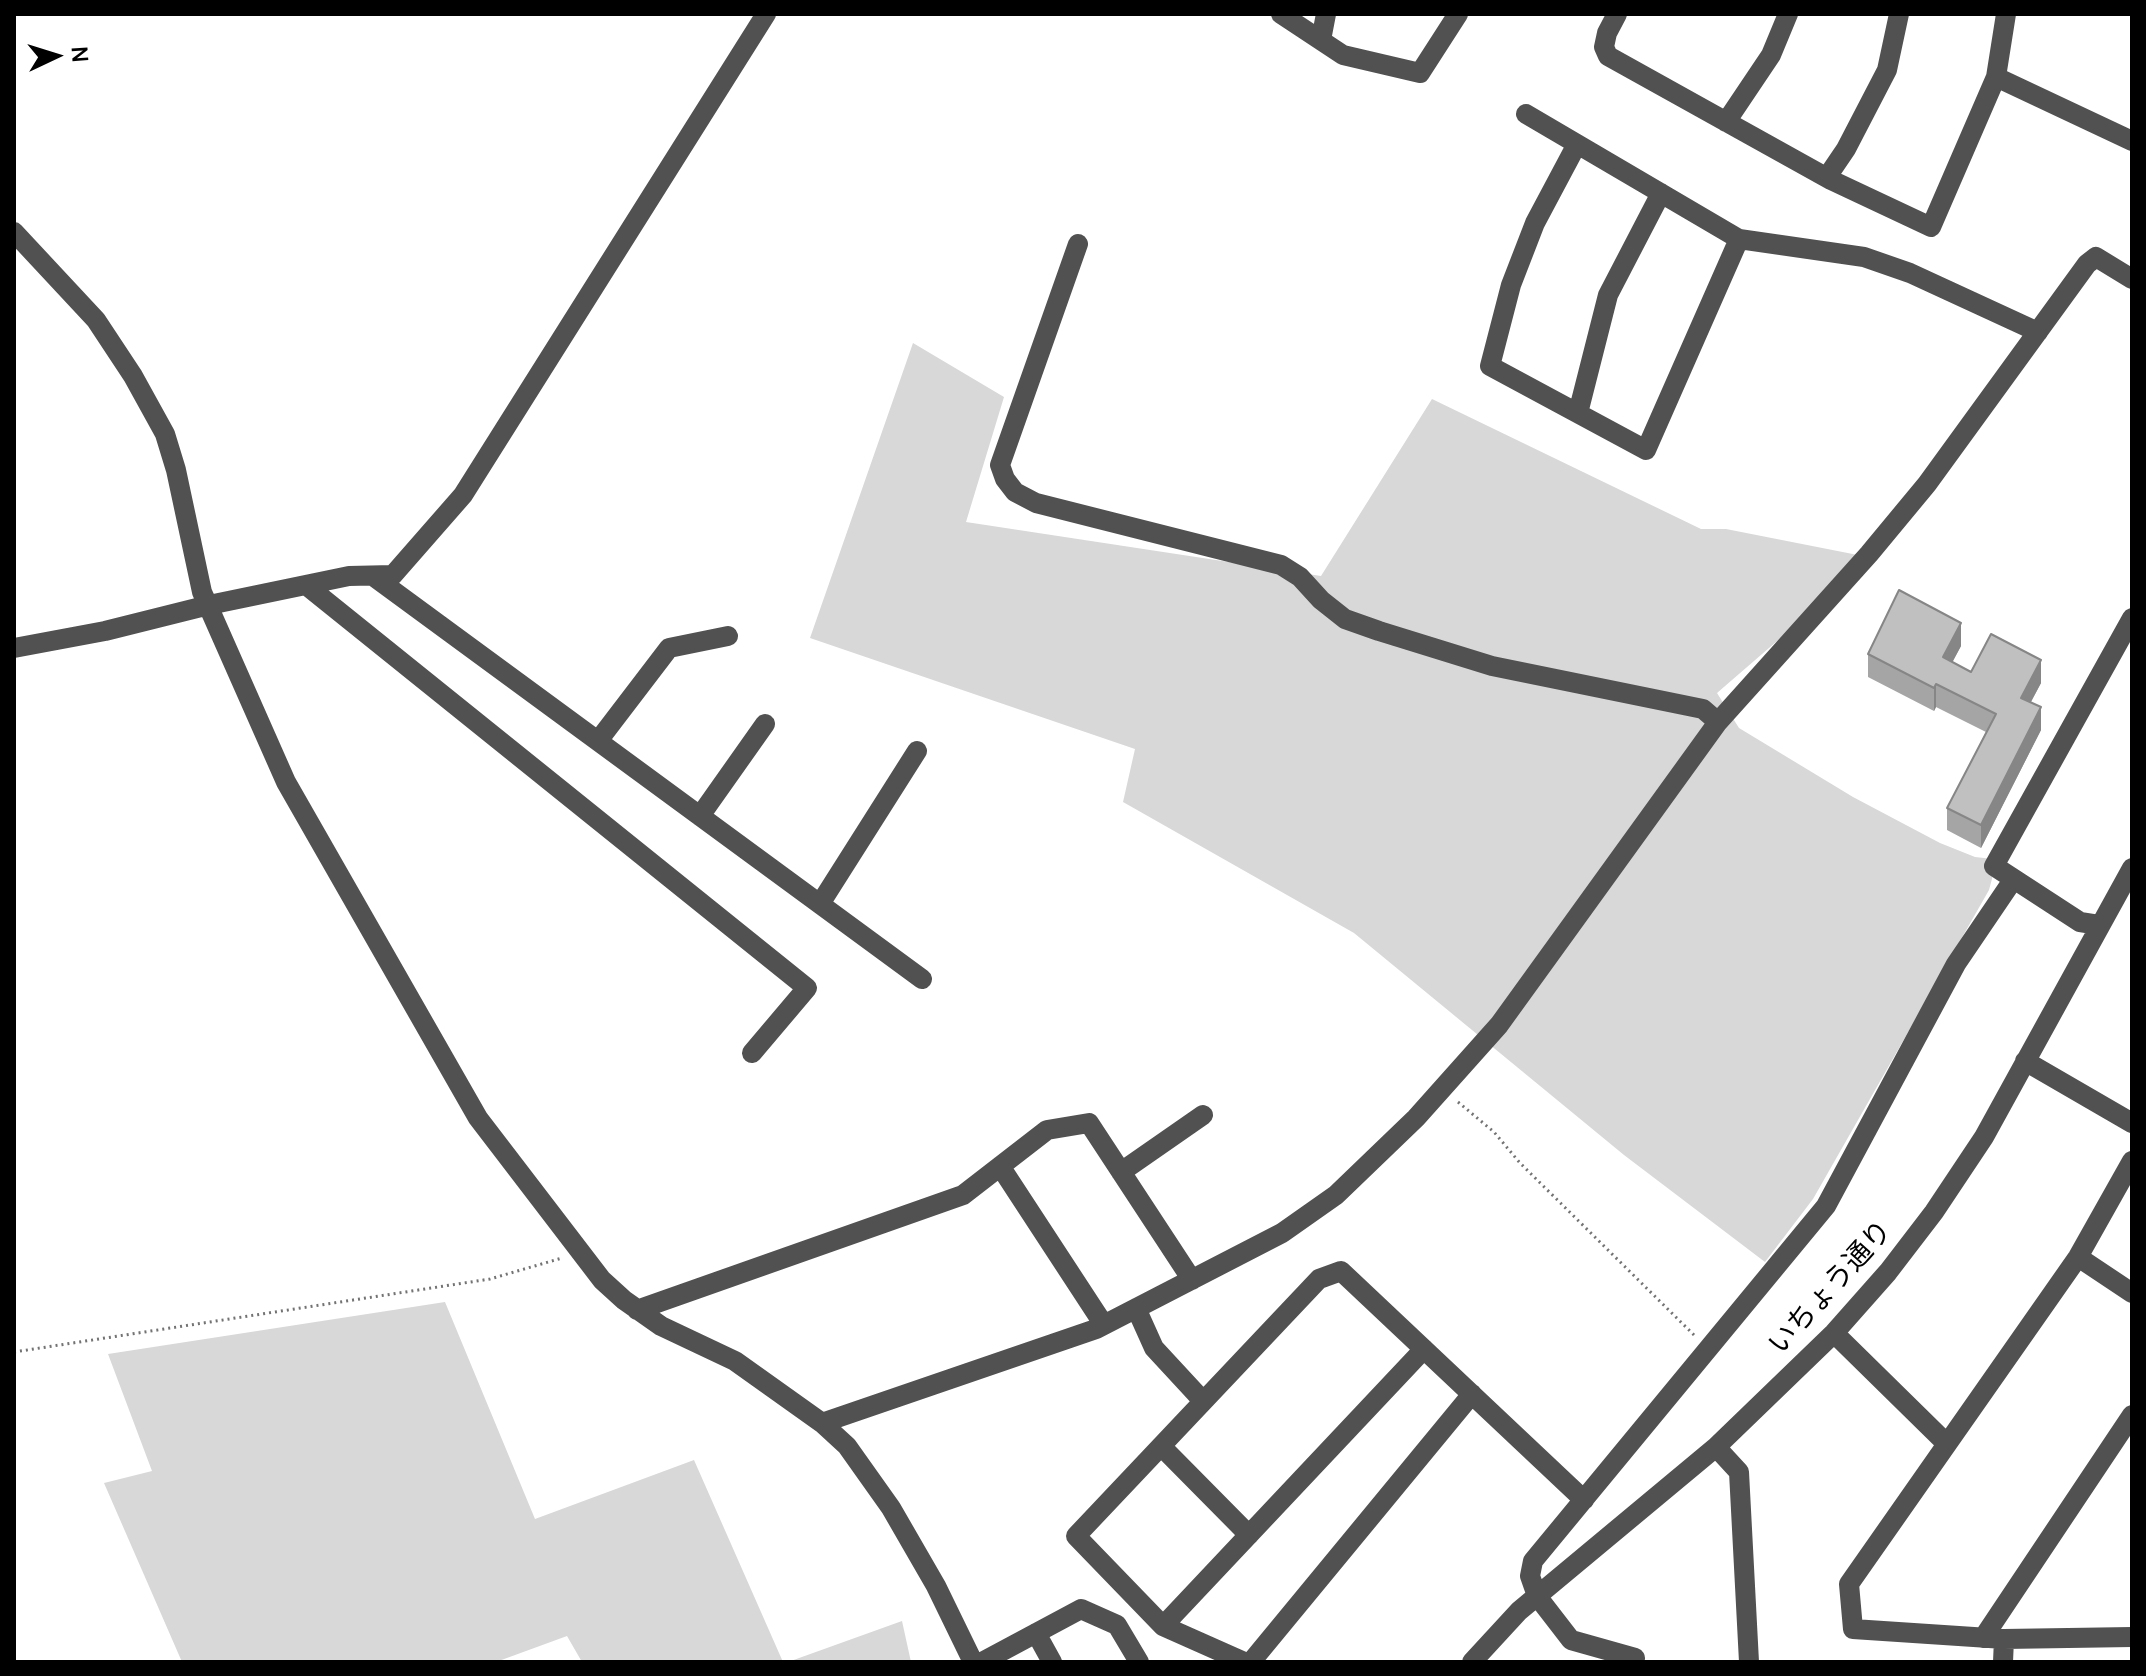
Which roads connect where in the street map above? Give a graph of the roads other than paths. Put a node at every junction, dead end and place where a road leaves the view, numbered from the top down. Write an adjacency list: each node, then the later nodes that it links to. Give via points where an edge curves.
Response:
1 (766, 14): 23 (street, via 463,495 393,575)
2 (1281, 14): 9 (street)
3 (1326, 14): 9 (street)
4 (1458, 14): 9 (street, via 1420,73 1343,55)
5 (1617, 14): 12 (street, via 1604,47 1608,56)
6 (1788, 14): 12 (street, via 1771,55)
7 (1899, 14): 15 (street, via 1887,70)
8 (2006, 14): 10 (street)
9 (1321, 40)
10 (1996, 77): 13 (street); 15 (street, via 1931,227)
11 (1526, 114): 14 (street)
12 (1726, 122): 15 (street)
13 (2132, 141)
14 (1577, 144): 16 (street); 22 (street, via 1535,223 1490,366)
15 (1827, 177)
16 (1661, 193): 18 (street); 22 (street, via 1608,295)
17 (14, 232): 25 (street, via 96,320 165,434)
18 (1739, 239): 21 (street, via 1864,257); 22 (street, via 1646,450)
19 (1078, 244): 29 (street, via 1000,465 1015,492 1049,507 1281,565 1345,619 1379,631 1492,666 1703,709)
20 (2132, 279): 21 (street, via 2096,257)
21 (2038, 332): 29 (street, via 1927,484)
22 (1578, 413)
23 (373, 576): 24 (street); 31 (street)
24 (306, 585): 25 (street); 39 (street, via 807,988)
25 (209, 605): 28 (street); 50 (street, via 286,782 478,1118 602,1280)
26 (2132, 618): 35 (street, via 1994,866)
27 (728, 636): 31 (street, via 669,648)
28 (14, 648)
29 (1718, 722): 47 (street, via 1499,1025 1416,1118 1336,1195 1282,1233)
30 (765, 724): 33 (street)
31 (598, 741): 33 (street)
32 (917, 751): 36 (street)
33 (700, 816): 36 (street)
34 (2132, 868): 37 (street, いちょう通り)
35 (2013, 880): 37 (street, via 2080,922); 61 (street, via 1956,964 1826,1206)
36 (820, 904): 38 (street)
37 (2099, 925): 40 (street, いちょう通り)
38 (922, 979)
39 (752, 1053)
40 (2025, 1061): 42 (street); 52 (street, いちょう通り, via 1984,1137 1934,1212)
41 (1203, 1115): 45 (street)
42 (2132, 1123)
43 (2132, 1161): 46 (street)
44 (1000, 1166): 45 (street, via 1047,1130 1089,1123); 50 (street, via 963,1195); 51 (street)
45 (1121, 1172): 47 (street)
46 (2078, 1257): 48 (street); 58 (street)
47 (1192, 1280): 49 (street)
48 (2132, 1293)
49 (1136, 1308): 51 (street); 55 (street, via 1154,1348)
50 (637, 1310): 57 (street, via 735,1361)
51 (1104, 1325): 57 (street)
52 (1834, 1333): 58 (street); 60 (street, いちょう通り)
53 (1424, 1349): 54 (street); 55 (street, via 1341,1271 1319,1279); 62 (street)
54 (1472, 1394): 61 (street); 73 (street)
55 (1203, 1401): 59 (street)
56 (2132, 1415): 67 (street)
57 (822, 1423): 68 (street, via 847,1446 891,1508)
58 (1947, 1444): 67 (street, via 1849,1584 1853,1629)
59 (1161, 1446): 62 (street); 64 (street, via 1076,1536)
60 (1716, 1447): 63 (street, いちょう通り); 76 (street, via 1739,1472)
61 (1584, 1500): 63 (street, via 1533,1561 1530,1576)
62 (1249, 1535): 64 (street)
63 (1537, 1596): 74 (street, いちょう通り); 75 (street, via 1571,1640 1635,1658)
64 (1163, 1626): 72 (street)
65 (1036, 1633): 69 (street); 70 (street); 71 (street, via 1081,1609 1117,1625)
66 (2132, 1637): 67 (street)
67 (1994, 1638): 77 (street)
68 (973, 1662)
69 (982, 1662)
70 (1052, 1662)
71 (1139, 1662)
72 (1244, 1662)
73 (1251, 1662)
74 (1472, 1662)
75 (1634, 1662)
76 (1749, 1662)
77 (2003, 1662)

